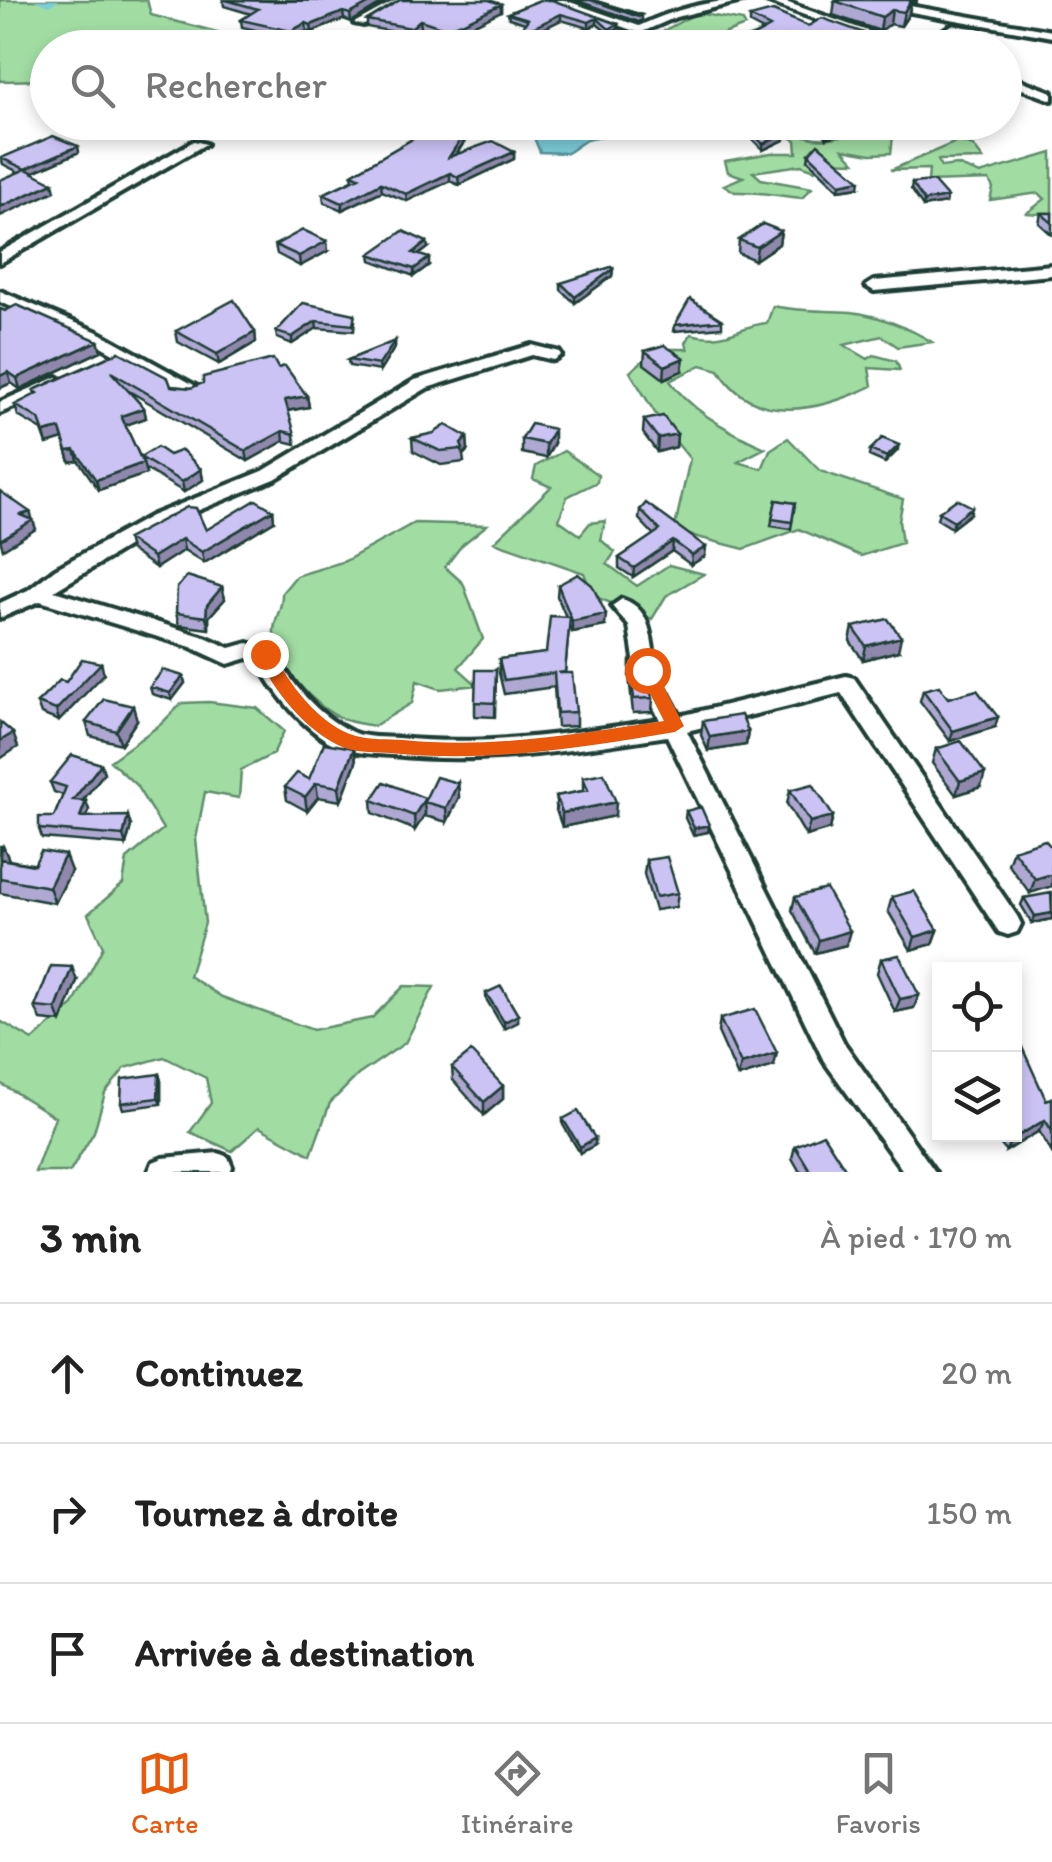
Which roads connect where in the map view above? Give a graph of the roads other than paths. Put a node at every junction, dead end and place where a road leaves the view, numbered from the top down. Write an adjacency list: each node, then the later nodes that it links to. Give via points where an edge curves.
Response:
1 (404, 0): 6 (street)
2 (553, 0): 3 (street, via 640,30 672,14)
3 (740, 0)
4 (769, 0): 7 (street)
5 (877, 3): 10 (street)
6 (360, 23)
7 (857, 30)
8 (953, 30): 9 (street)
9 (979, 30)
10 (1003, 30)
11 (1022, 34): 13 (street)
12 (1022, 36): 13 (street)
13 (1050, 40)
14 (1022, 85): 15 (street)
15 (1052, 96)
16 (199, 144): 17 (street)
17 (0, 258)
18 (1052, 270): 19 (street)
19 (874, 286)
20 (0, 296): 23 (street)
21 (552, 355): 25 (street, via 531,350 421,384 269,475 117,542)
22 (72, 375): 24 (street)
23 (194, 390)
24 (0, 408)
25 (38, 594): 27 (street); 28 (street, via 228,656 248,650 266,655 308,714 353,743 446,752 552,745)
26 (622, 606): 28 (street, via 639,624 648,672)
27 (0, 611)
28 (675, 726): 29 (street, via 846,684); 32 (street, via 834,1052)
29 (1008, 924)
30 (218, 1168): 31 (street)
31 (163, 1172)
32 (921, 1172)

